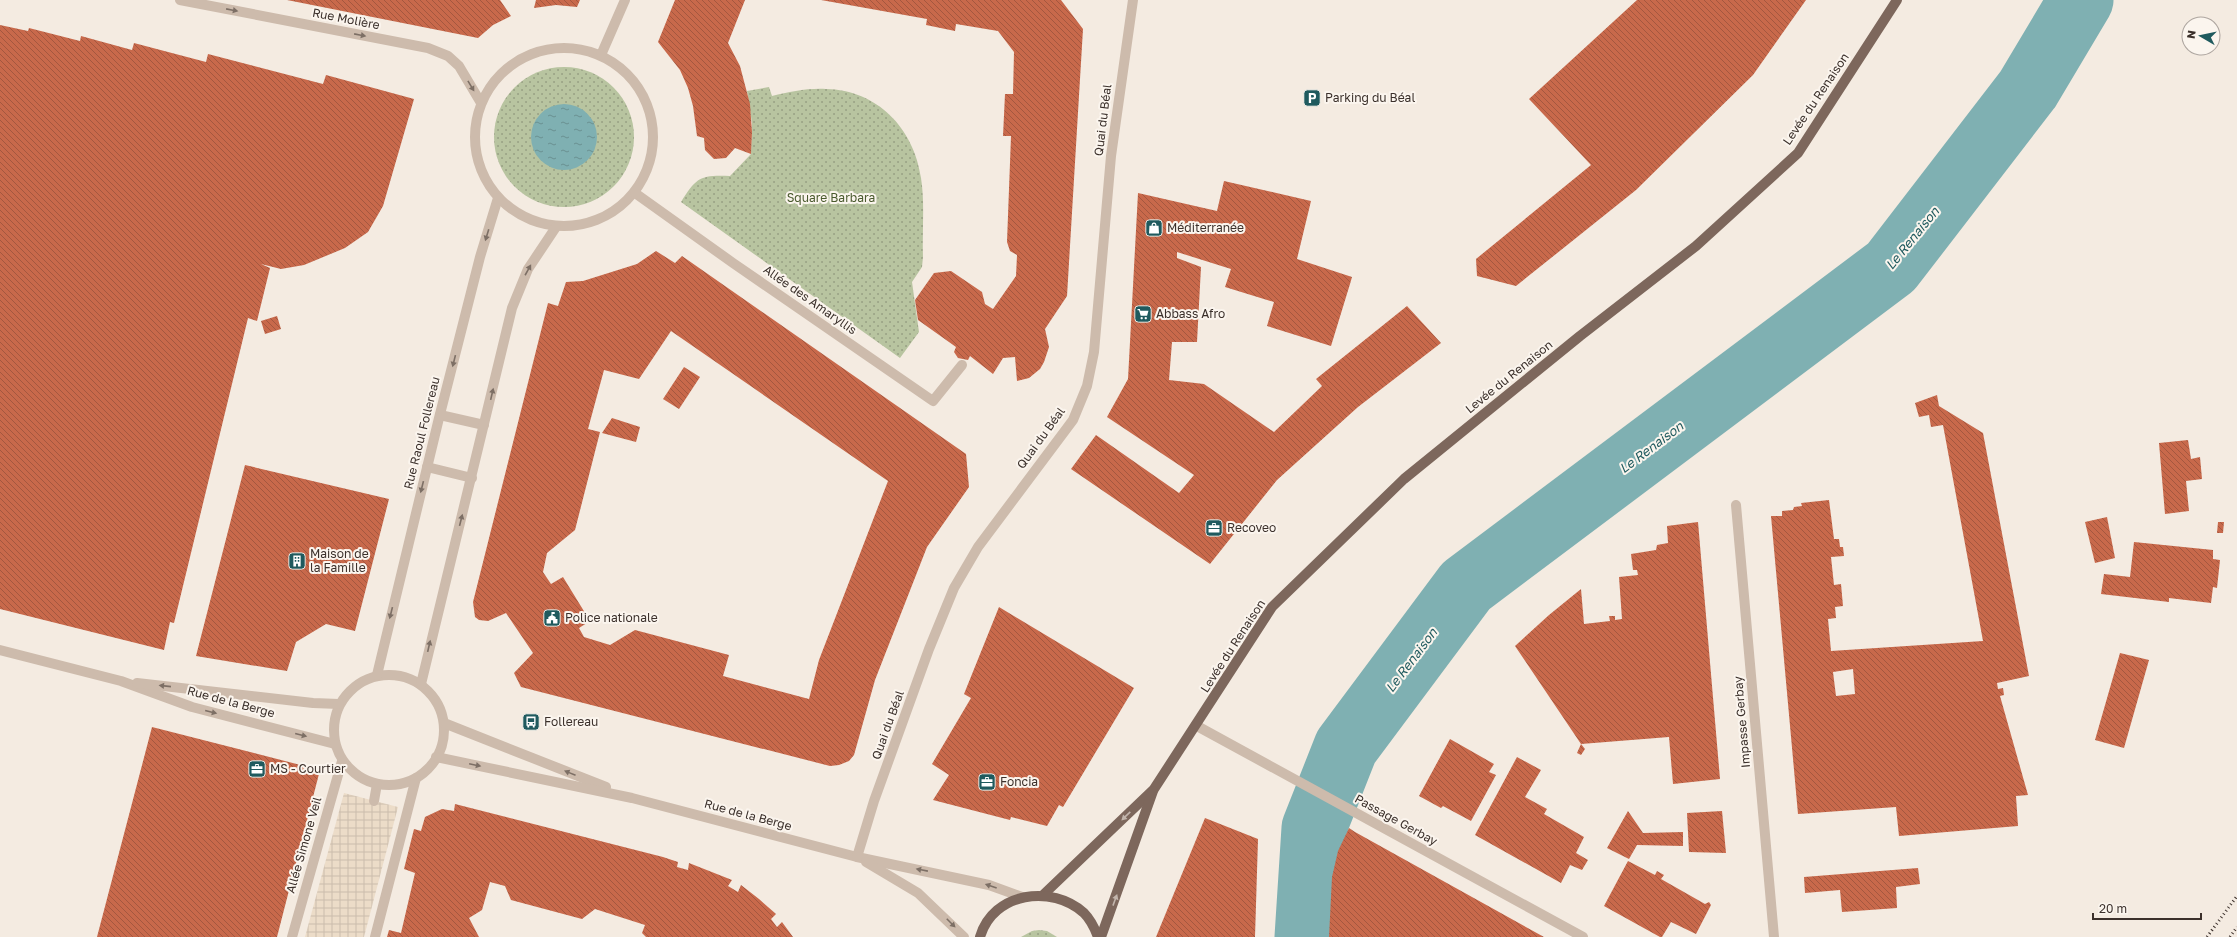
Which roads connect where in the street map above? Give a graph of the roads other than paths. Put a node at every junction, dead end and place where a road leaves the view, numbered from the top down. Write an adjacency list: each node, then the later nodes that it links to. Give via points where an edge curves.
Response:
1 (180, 0): 6 (street, Rue Molière, one-way to 6, via 428,48 448,56 459,66)
2 (625, 0): 5 (street)
3 (1133, 0): 31 (street, Quai du Béal, via 1111,156 1094,352 1087,386 1073,420 978,547 954,588 874,801)
4 (1897, 0): 22 (main road, Levée du Renaison, via 1798,152 1696,246 1580,336 1404,479 1272,607)
5 (600, 55): 6 (street, via 578,48 554,48 531,54 510,65 493,82); 7 (street, via 629,75 640,89 652,123 654,141 651,160)
6 (481, 103): 8 (street, via 476,118 475,149 483,175)
7 (635, 193): 9 (street, via 619,208 600,220 578,226); 10 (street, Allée des Amaryllis, via 933,401)
8 (498, 198): 9 (street, via 525,218); 11 (street, Rue Raoul Follereau, one-way to 11, via 480,257)
9 (556, 227): 12 (street, one-way to 9, via 512,308 528,269)
10 (962, 365)
11 (440, 415): 12 (street); 13 (street, Rue Raoul Follereau)
12 (484, 425): 14 (street)
13 (427, 467): 14 (street); 17 (street, Rue Raoul Follereau, one-way to 17)
14 (472, 478): 19 (street, one-way to 14)
15 (1736, 505): 40 (street, Impasse Gerbay)
16 (0, 650): 18 (street, Rue de la Berge)
17 (377, 675): 19 (street, via 400,675); 20 (street, via 362,681 349,691)
18 (121, 681): 20 (street, Rue de la Berge, one-way to 18); 23 (street, Rue de la Berge, one-way to 23, via 192,707)
19 (421, 684): 21 (street, via 440,708)
20 (339, 704): 23 (street, via 334,717)
21 (444, 723): 24 (street, via 444,734); 29 (street, Rue de la Berge, one-way to 21)
22 (1197, 726): 28 (main road, Levée du Renaison); 39 (street, Passage Gerbay)
23 (335, 744): 25 (street)
24 (436, 757): 26 (street, via 428,769); 29 (street, Rue de la Berge, one-way to 29)
25 (342, 761): 27 (street, via 356,775); 34 (street, Allée Simone Veil)
26 (416, 778): 27 (street, via 402,784); 35 (street)
27 (377, 784): 30 (street)
28 (1154, 789): 32 (main road, Levée du Renaison, one-way to 32); 38 (main road, Levée du Renaison, one-way to 28)
29 (632, 798): 31 (street, Rue de la Berge)
30 (374, 801)
31 (857, 858): 33 (street, Rue de la Berge, one-way to 31, via 960,878); 36 (street, Rue de la Berge, one-way to 36, via 918,893)
32 (1043, 895): 33 (main road); 38 (main road, via 1059,898 1085,914)
33 (1022, 897): 37 (main road, via 1005,904 991,917)
34 (292, 937)
35 (375, 937)
36 (964, 937)
37 (980, 937)
38 (1100, 937)
39 (1583, 937)
40 (1774, 937)

